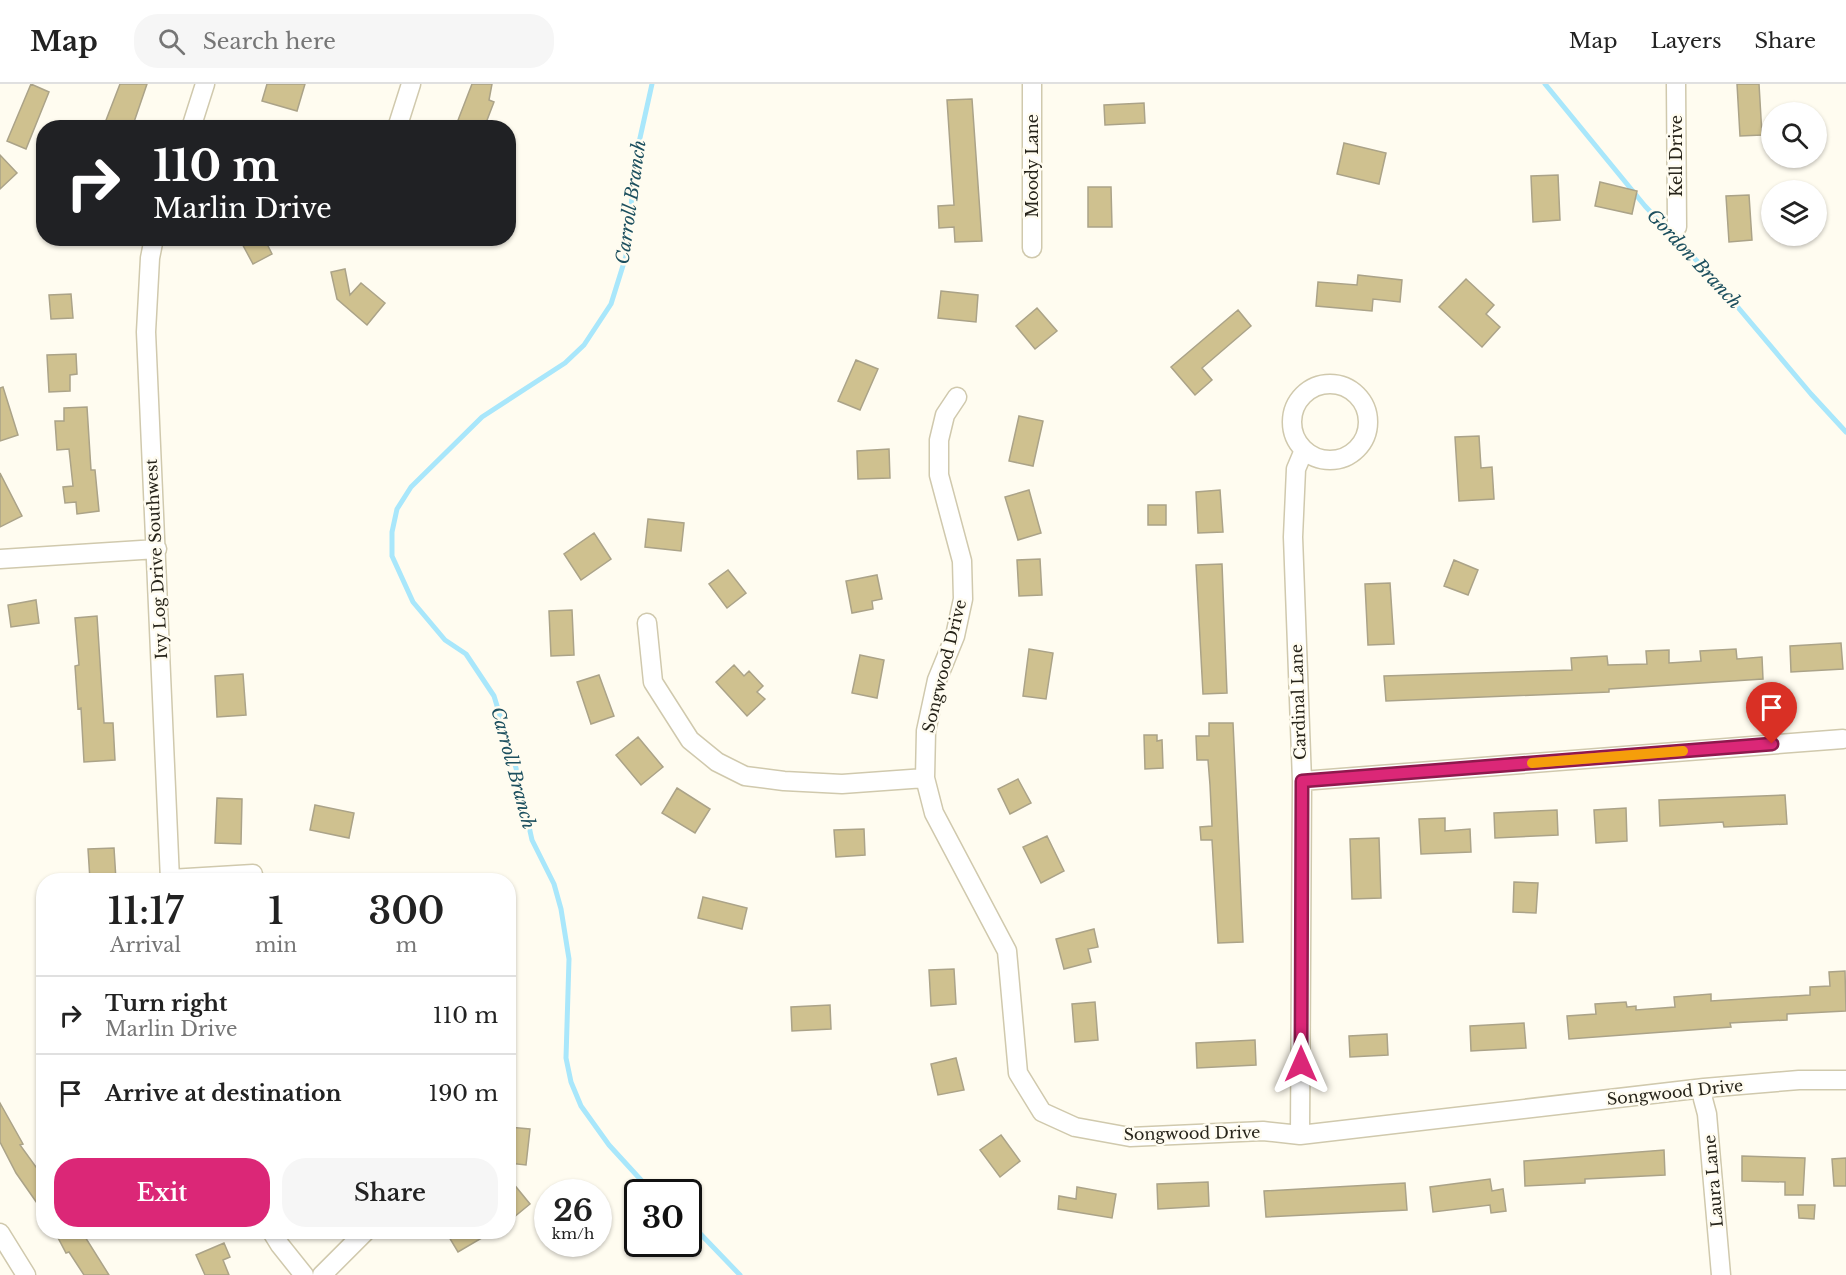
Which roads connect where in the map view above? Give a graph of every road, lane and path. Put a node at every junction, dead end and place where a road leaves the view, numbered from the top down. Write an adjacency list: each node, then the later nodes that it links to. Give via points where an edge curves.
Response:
1 (205, 84): 5 (street)
2 (411, 84): 6 (street)
3 (1032, 84): 9 (street, Moody Lane)
4 (1676, 84): 7 (street, Kell Drive)
5 (194, 120)
6 (400, 120)
7 (1677, 227)
8 (152, 246): 12 (street, Ivy Log Drive Southwest, via 146,332)
9 (1032, 248)
10 (957, 397): 16 (street, Songwood Drive, via 945,415 939,440 939,475 962,561 963,599 955,636 937,680 926,731)
11 (1304, 450): 11 (street, via 1292,428 1294,409 1303,393 1326,383 1339,384 1360,397 1369,421 1361,445 1351,454 1333,460 1314,457); 17 (street, Cardinal Lane, via 1296,469 1293,537)
12 (157, 549): 13 (street); 18 (street, Ivy Log Drive Southwest)
13 (0, 559)
14 (647, 623): 16 (street, via 653,682 690,740 717,762 745,776 784,781 842,784)
15 (1843, 739): 17 (street)
16 (925, 778): 21 (street, Songwood Drive, via 934,813 1007,951 1018,1073 1042,1112 1076,1127 1130,1137 1263,1131)
17 (1302, 781): 21 (street, Cardinal Lane)
18 (170, 873)
19 (1846, 1080): 20 (street, Songwood Drive)
20 (1704, 1088): 21 (street, Songwood Drive); 28 (street, Laura Lane)
21 (1300, 1135)
22 (0, 1233): 25 (street)
23 (276, 1239): 26 (street)
24 (358, 1239): 27 (street)
25 (26, 1275)
26 (304, 1275)
27 (322, 1275)
28 (1721, 1275)

